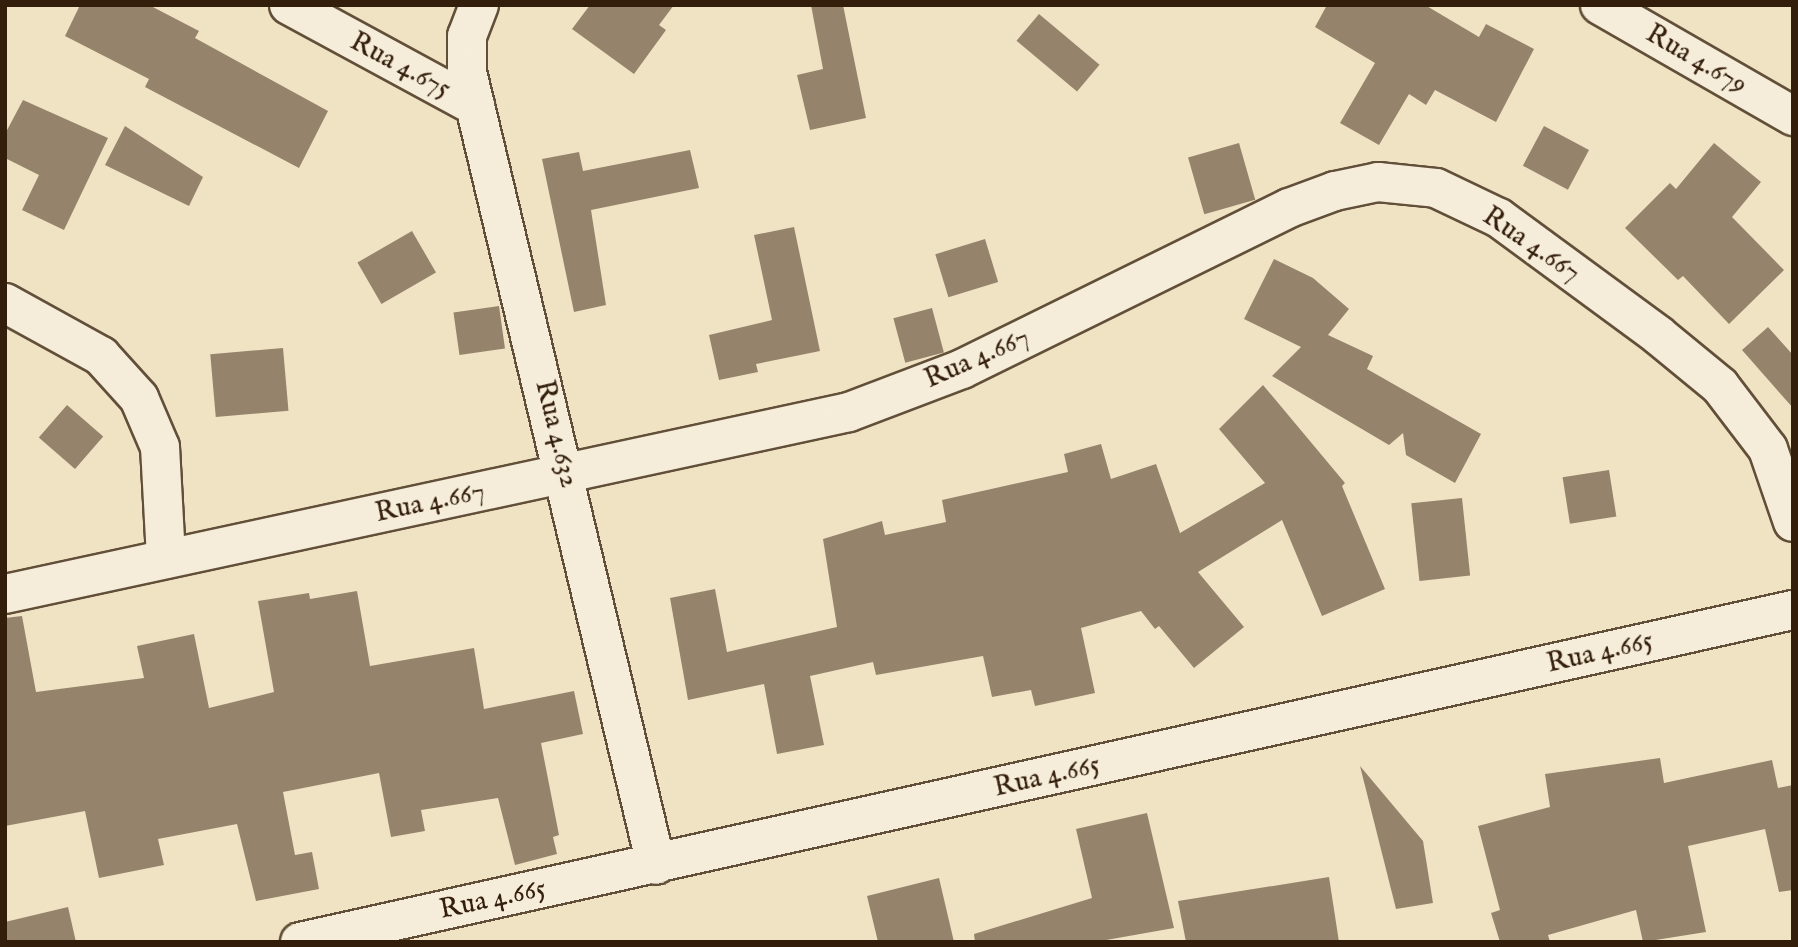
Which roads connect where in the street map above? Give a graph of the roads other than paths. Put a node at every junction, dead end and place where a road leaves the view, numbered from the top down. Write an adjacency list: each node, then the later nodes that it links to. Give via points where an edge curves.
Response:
1 (289, 5): 4 (street, Rua 4.675)
2 (479, 5): 4 (street, Rua 4.632, via 467,36 467,72)
3 (1600, 5): 5 (street, Rua 4.679)
4 (475, 106): 7 (street, Rua 4.632)
5 (1793, 116)
6 (5, 303): 9 (street, via 101,356 139,398 160,447)
7 (567, 475): 8 (street, Rua 4.667, via 849,412 962,369 1289,208 1378,182 1436,188 1499,218 1658,335 1720,386 1768,449); 9 (street, Rua 4.667); 12 (street, Rua 4.632)
8 (1793, 522)
9 (166, 559): 10 (street, Rua 4.667)
10 (5, 594)
11 (1793, 610): 12 (street, Rua 4.665)
12 (656, 864): 13 (street, Rua 4.665)
13 (300, 942)

